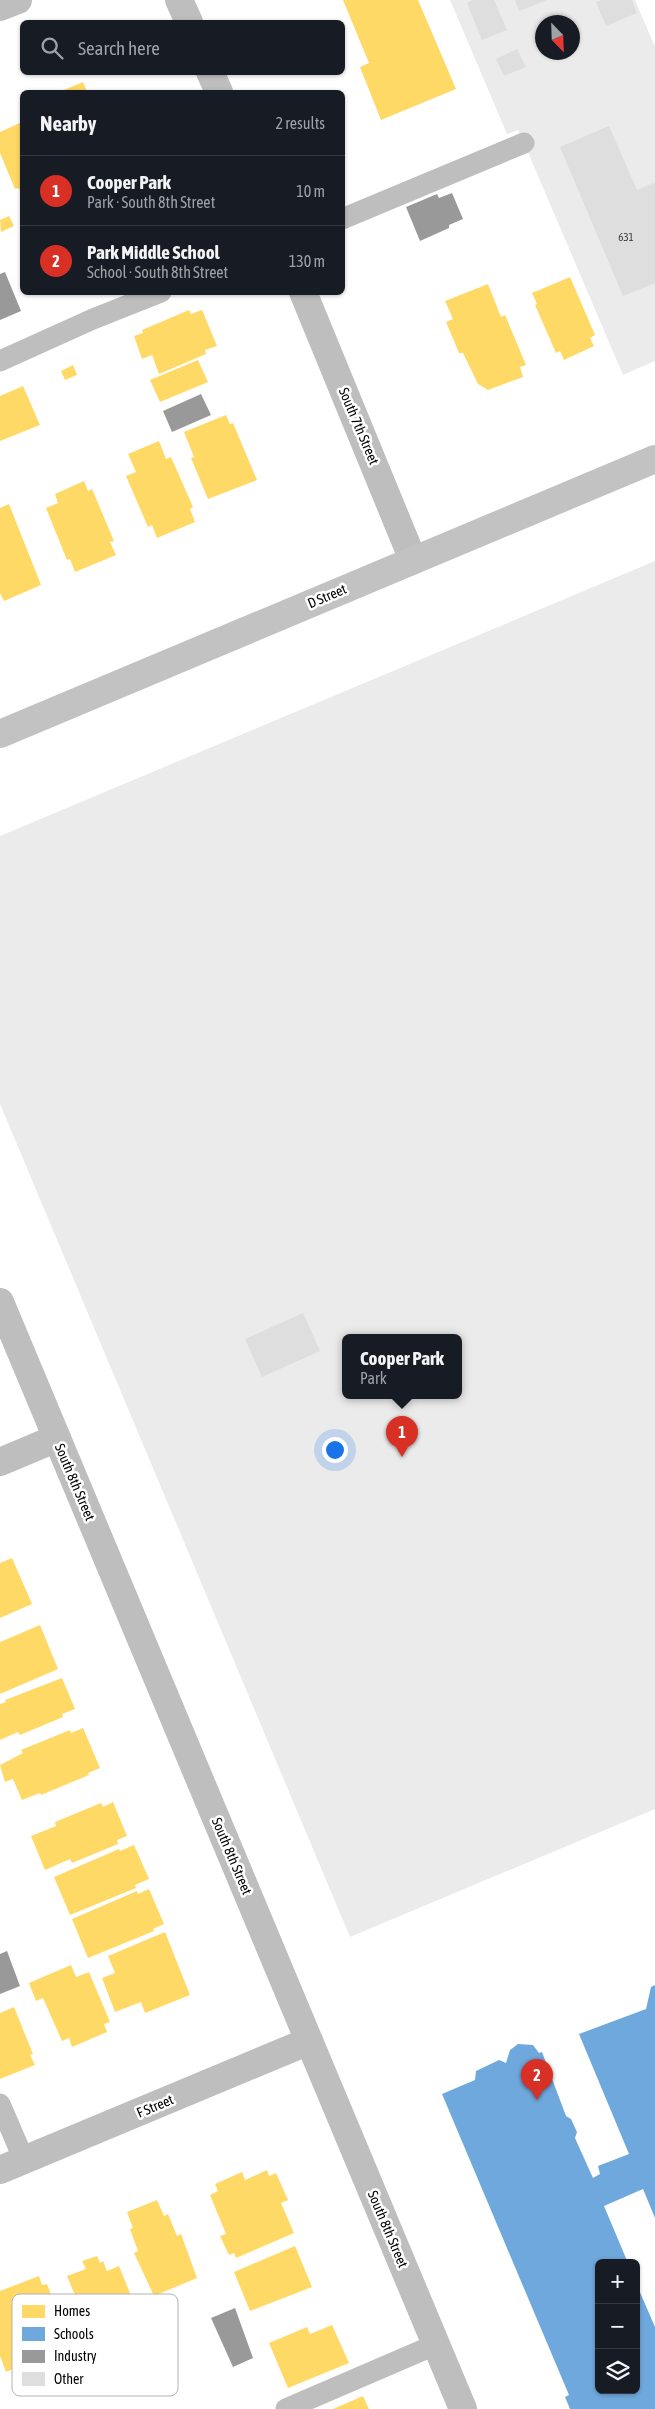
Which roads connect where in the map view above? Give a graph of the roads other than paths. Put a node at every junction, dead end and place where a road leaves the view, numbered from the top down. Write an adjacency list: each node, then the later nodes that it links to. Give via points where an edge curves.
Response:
1 (18, 0): 3 (street)
2 (179, 0): 4 (street)
3 (0, 8)
4 (188, 20)
5 (211, 75): 6 (street)
6 (217, 90)
7 (524, 143): 8 (lane)
8 (345, 218)
9 (153, 295): 11 (lane)
10 (305, 295): 13 (street, South 7th Street)
11 (0, 361)
12 (655, 459): 13 (street, D Street)
13 (413, 560): 14 (street, D Street)
14 (0, 734)
15 (0, 1302): 16 (street, South 8th Street)
16 (57, 1438): 17 (street); 18 (street, South 8th Street)
17 (0, 1462)
18 (309, 2041): 20 (street, F Street); 21 (street, South 8th Street)
19 (0, 2104): 20 (lane)
20 (12, 2165)
21 (436, 2344): 22 (lane); 23 (street, South 8th Street)
22 (286, 2409)
23 (463, 2409)

